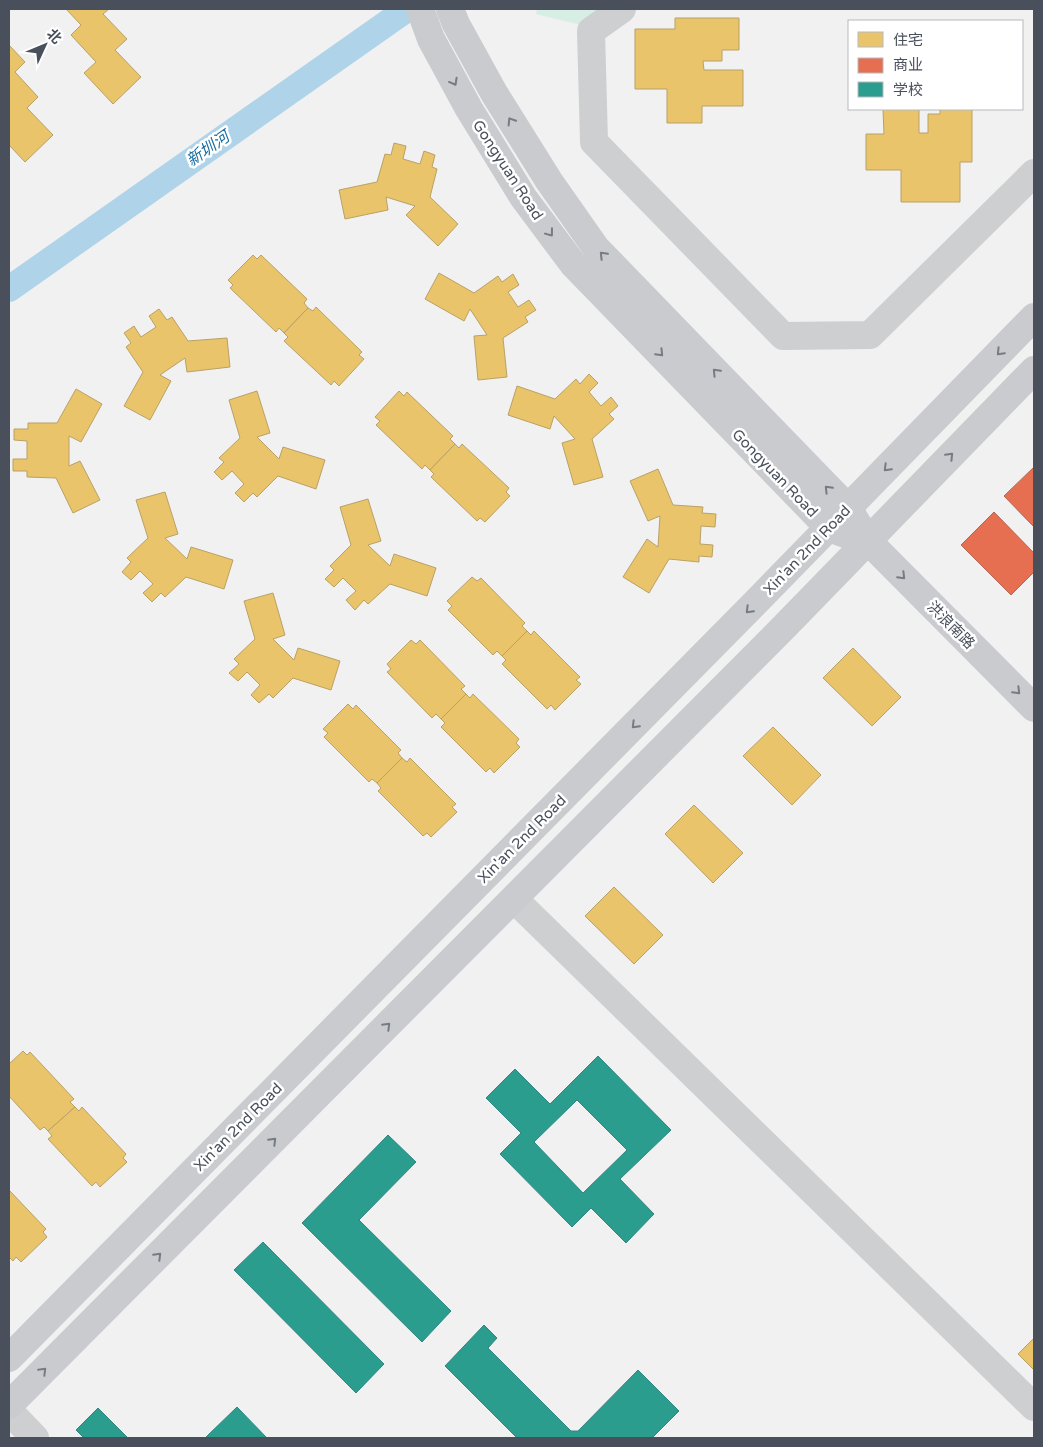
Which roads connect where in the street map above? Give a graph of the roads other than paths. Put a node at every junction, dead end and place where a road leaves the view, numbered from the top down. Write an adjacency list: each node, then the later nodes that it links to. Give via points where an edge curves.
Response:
1 (420, 9): 8 (main road, Gongyuan Road, one-way to 8, via 431,39 469,109 523,197 574,264)
2 (622, 9): 4 (lane, via 590,31 594,142 783,336 870,334)
3 (453, 16): 7 (main road, Gongyuan Road, one-way to 3, via 596,248 494,93)
4 (1034, 173)
5 (1034, 317): 7 (main road, Xin'an 2nd Road, one-way to 7)
6 (1034, 370): 9 (main road, one-way to 6)
7 (848, 508): 8 (main road, Xin'an 2nd Road); 9 (main road, Gongyuan Road)
8 (828, 528): 9 (main road, Gongyuan Road); 12 (main road, Xin'an 2nd Road, one-way to 12)
9 (868, 542): 10 (main road, 洪浪南路, one-way to 10); 11 (main road)
10 (1034, 708)
11 (514, 899): 13 (main road, one-way to 11); 14 (lane)
12 (9, 1358)
13 (9, 1405)
14 (1034, 1407)
15 (9, 1412): 16 (lane)
16 (36, 1438)

